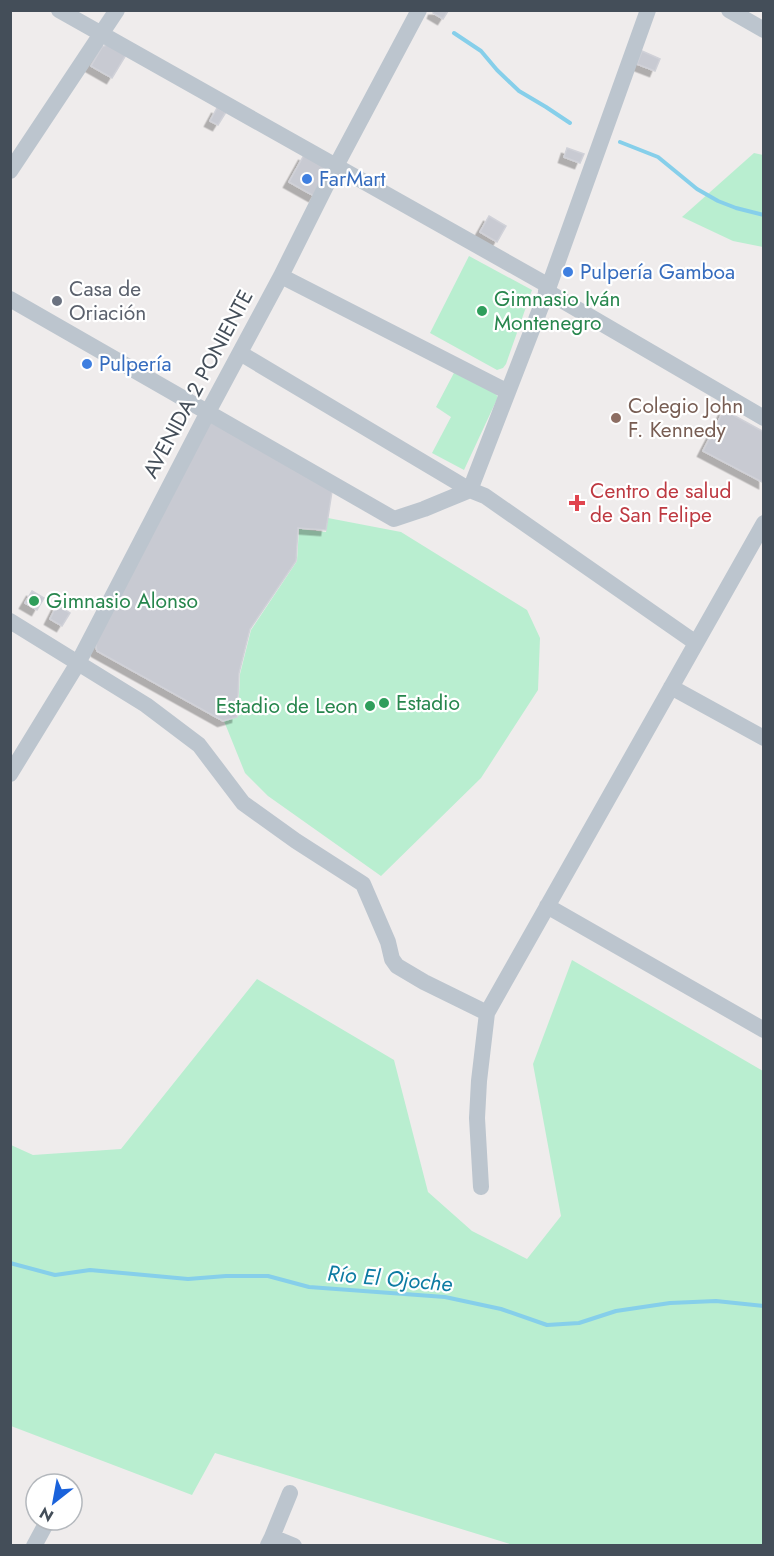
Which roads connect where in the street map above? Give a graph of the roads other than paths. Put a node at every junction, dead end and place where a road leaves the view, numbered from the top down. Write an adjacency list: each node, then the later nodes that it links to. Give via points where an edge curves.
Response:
1 (59, 10): 7 (street)
2 (117, 10): 7 (street)
3 (419, 10): 8 (street, AVENIDA 2 PONIENTE)
4 (648, 10): 11 (street)
5 (729, 10): 6 (street)
6 (757, 21)
7 (102, 34): 8 (street); 9 (street)
8 (336, 166): 10 (street, AVENIDA 2 PONIENTE); 11 (street)
9 (10, 171)
10 (281, 276): 13 (street, AVENIDA 2 PONIENTE); 14 (street)
11 (549, 286): 14 (street); 15 (street); 17 (street)
12 (10, 299): 16 (street)
13 (240, 354): 16 (street, AVENIDA 2 PONIENTE); 18 (street)
14 (508, 392): 18 (street)
15 (764, 405)
16 (208, 412): 18 (street, via 394,519); 22 (street, AVENIDA 2 PONIENTE)
17 (764, 418)
18 (470, 490): 21 (street, via 485,496)
19 (764, 523): 21 (street)
20 (10, 621): 22 (street)
21 (696, 643): 23 (street)
22 (78, 663): 25 (street, AVENIDA 2 PONIENTE); 27 (street, via 146,705 199,745 243,803 363,884 398,966)
23 (671, 687): 24 (street); 26 (street)
24 (764, 738)
25 (10, 774)
26 (547, 906): 27 (street); 28 (street)
27 (487, 1013): 29 (street, via 477,1118)
28 (764, 1030)
29 (481, 1187)
30 (290, 1493): 31 (street)
31 (269, 1541): 32 (street)
32 (294, 1545)

